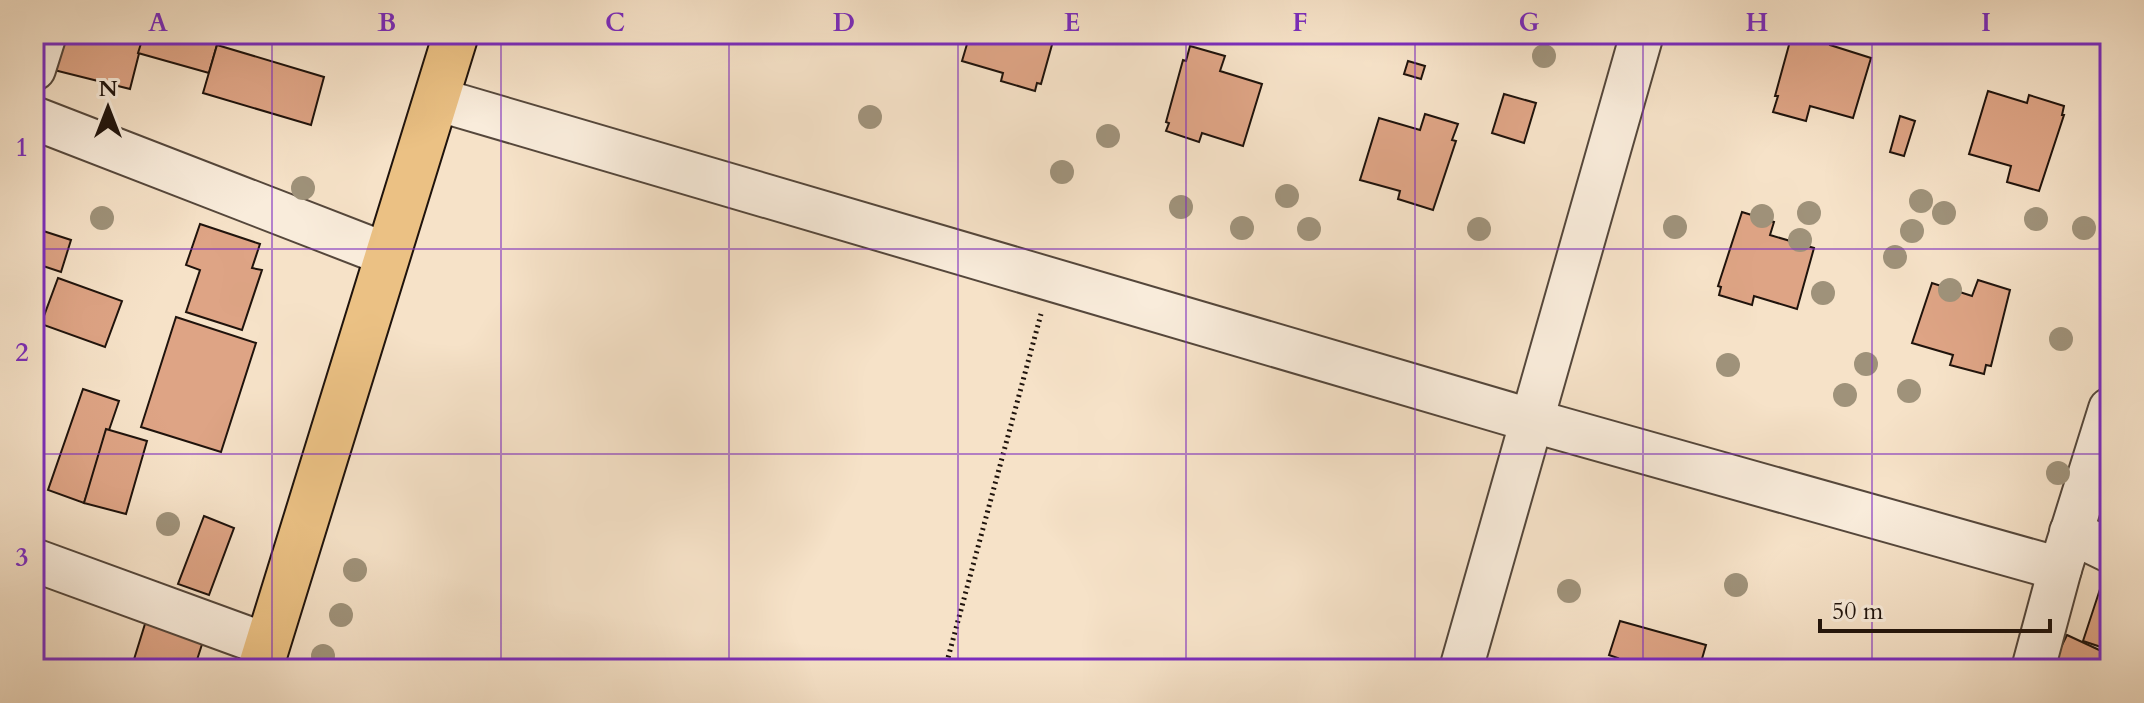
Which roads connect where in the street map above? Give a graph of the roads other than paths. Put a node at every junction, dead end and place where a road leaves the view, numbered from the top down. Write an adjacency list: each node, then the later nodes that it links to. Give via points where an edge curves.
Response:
1 (45, 34): 4 (street)
2 (456, 34): 5 (main road)
3 (1642, 34): 9 (street)
4 (34, 69)
5 (436, 99): 7 (main road); 9 (street)
6 (34, 118): 7 (street)
7 (388, 255): 13 (main road)
8 (2110, 409): 10 (street)
9 (1530, 420): 10 (street); 14 (street)
10 (2066, 550): 11 (street); 15 (street)
11 (2110, 551)
12 (34, 560): 13 (street)
13 (264, 657)
14 (1461, 669)
15 (2033, 669)

